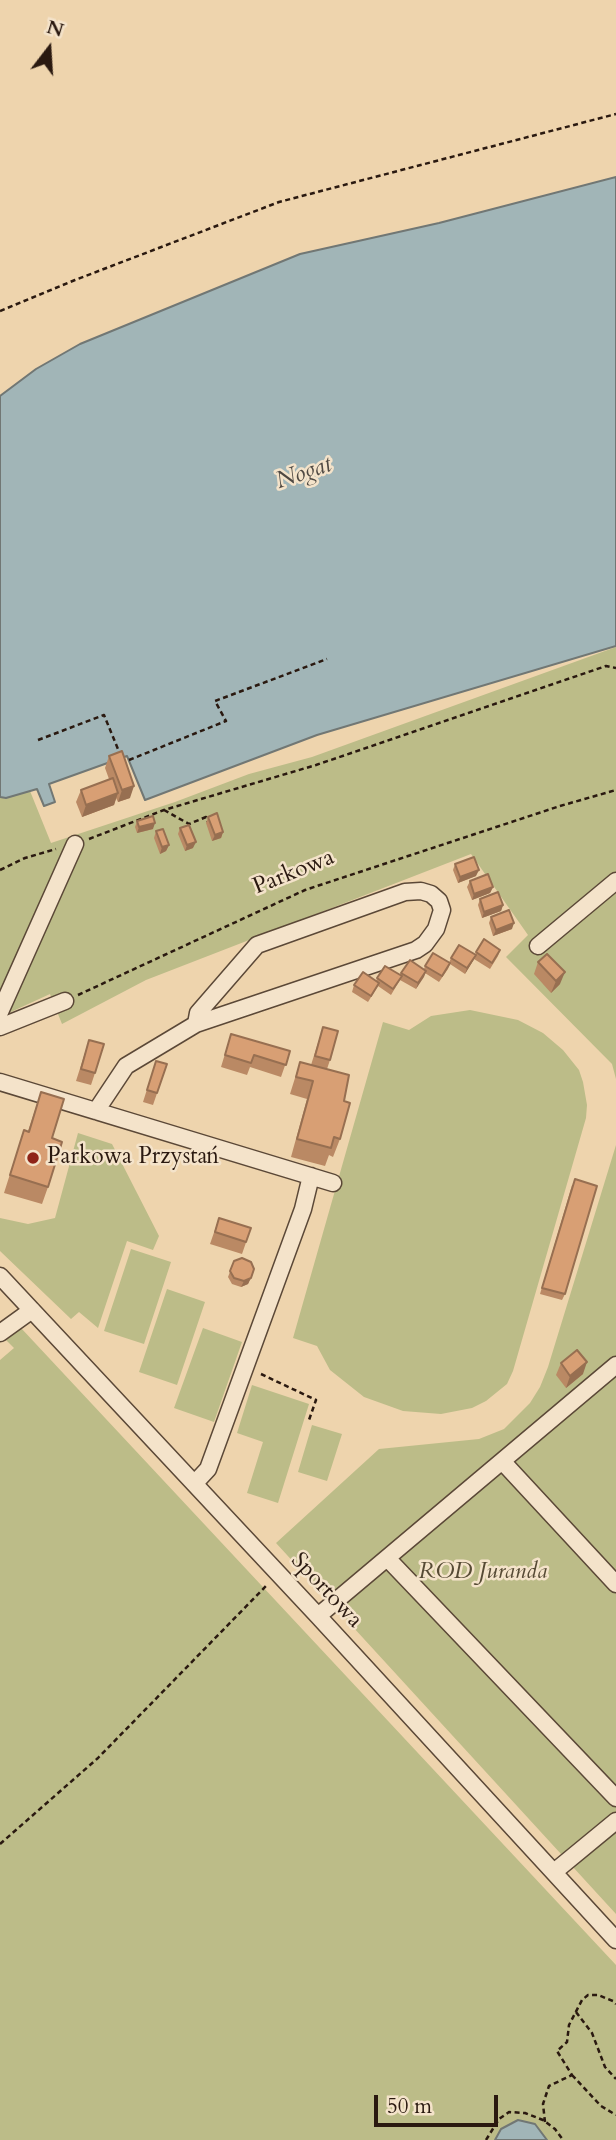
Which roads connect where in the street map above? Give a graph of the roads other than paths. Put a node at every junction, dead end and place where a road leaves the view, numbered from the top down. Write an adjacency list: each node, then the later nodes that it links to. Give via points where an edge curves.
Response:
1 (75, 844): 5 (street)
2 (616, 881): 3 (street)
3 (538, 946)
4 (65, 1001): 7 (street)
5 (0, 1012)
6 (195, 1024): 6 (street, via 416,950 436,929 442,910 439,901 421,891 405,892 257,945 198,1013); 9 (street, via 126,1066)
7 (0, 1027)
8 (0, 1082): 9 (street)
9 (96, 1111): 10 (street)
10 (311, 1176): 11 (street); 17 (street, via 208,1469)
11 (333, 1183)
12 (0, 1276): 13 (street, Sportowa)
13 (32, 1310): 14 (street); 17 (street, Sportowa)
14 (0, 1332)
15 (616, 1366): 16 (street)
16 (502, 1461): 18 (street); 19 (street)
17 (195, 1483): 20 (street, Sportowa)
18 (387, 1558): 20 (street); 21 (street)
19 (616, 1584)
20 (318, 1616): 23 (street, Sportowa)
21 (616, 1798)
22 (616, 1821): 23 (street)
23 (554, 1872): 24 (street, Sportowa)
24 (616, 1940)

